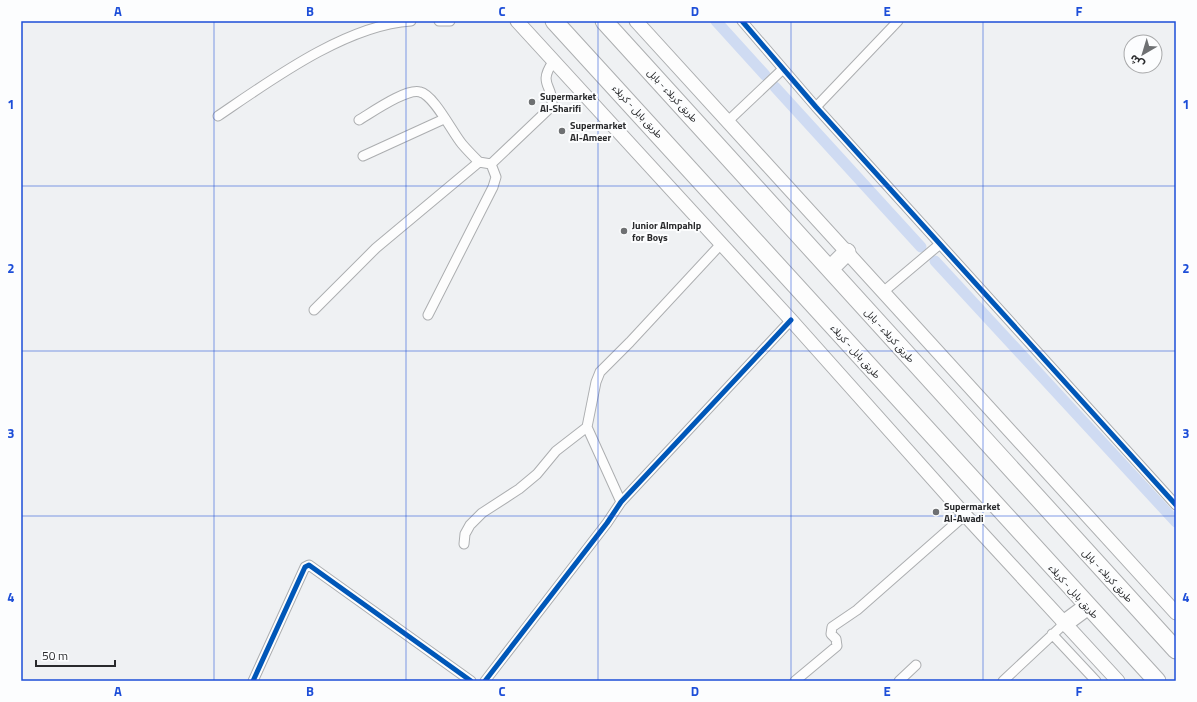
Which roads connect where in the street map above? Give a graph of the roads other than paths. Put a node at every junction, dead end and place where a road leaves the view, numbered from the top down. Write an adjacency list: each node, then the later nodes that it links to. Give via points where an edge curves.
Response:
1 (411, 21): 10 (street)
2 (439, 21): 3 (street)
3 (450, 21)
4 (516, 21): 11 (main road)
5 (554, 21): 34 (highway, طريق بابل - كربلاء)
6 (604, 21): 24 (highway, طريق كربلاء - بابل)
7 (636, 21): 17 (main road)
8 (742, 21): 12 (street)
9 (898, 21): 13 (street)
10 (370, 25): 14 (street, via 313,56)
11 (553, 62): 20 (street, via 547,70 545,82 553,98 552,106); 21 (main road)
12 (783, 69): 13 (street); 17 (street)
13 (816, 107): 22 (street)
14 (218, 116)
15 (359, 120): 16 (street, via 394,100 420,92 436,105)
16 (444, 120): 18 (street); 19 (street)
17 (727, 122): 23 (main road)
18 (363, 156)
19 (479, 162): 20 (street); 26 (street, via 376,248)
20 (491, 164): 27 (street, via 496,177 493,187)
21 (721, 244): 28 (main road); 29 (street, via 600,372)
22 (940, 244): 25 (street); 31 (street)
23 (847, 252): 24 (highway); 25 (main road)
24 (830, 269): 37 (highway, طريق كربلاء - بابل)
25 (883, 292): 35 (main road)
26 (314, 310)
27 (428, 315)
28 (791, 320): 30 (street); 32 (main road)
29 (587, 427): 30 (street); 33 (street, via 556,451 537,474 520,489 482,513 470,525 465,534)
30 (621, 502): 41 (street)
31 (1176, 505)
32 (965, 515): 36 (main road); 42 (street, via 857,610 832,627 831,634 836,639 837,646)
33 (464, 544)
34 (1088, 606): 36 (highway); 47 (highway, طريق بابل - كربلاء)
35 (1176, 613)
36 (1059, 628): 44 (street); 45 (street); 46 (main road)
37 (1176, 650)
38 (916, 665): 43 (street)
39 (253, 681): 40 (street, via 305,567 309,565)
40 (471, 681)
41 (485, 681)
42 (795, 681)
43 (899, 681)
44 (1003, 681)
45 (1096, 681)
46 (1118, 681)
47 (1157, 681)

